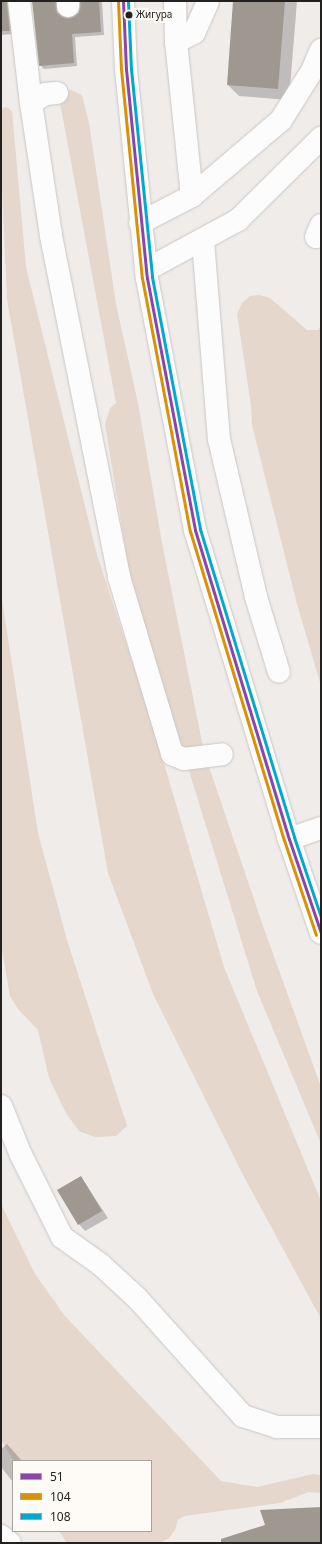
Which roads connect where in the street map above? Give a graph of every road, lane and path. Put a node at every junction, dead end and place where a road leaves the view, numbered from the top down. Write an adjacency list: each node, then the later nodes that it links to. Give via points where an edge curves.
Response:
1 (20, 1): 8 (main road)
2 (123, 1): 11 (main road, via 126,69)
3 (175, 1): 5 (main road)
4 (208, 1): 5 (main road, via 194,33)
5 (176, 42): 10 (main road)
6 (321, 50): 10 (main road, via 312,71 281,120)
7 (57, 93): 8 (main road, via 45,94)
8 (31, 103): 15 (main road, via 51,236 119,577 172,754 184,759)
9 (321, 138): 12 (main road, via 238,220)
10 (192, 196): 11 (main road)
11 (140, 224): 13 (main road)
12 (203, 241): 13 (main road); 14 (main road, via 219,439 256,597)
13 (146, 270): 17 (main road, via 195,530)
14 (279, 672)
15 (222, 754)
16 (321, 828): 17 (main road)
17 (289, 838): 18 (main road)
18 (321, 933)
19 (1, 1106): 20 (main road, via 21,1155 62,1237 100,1264 137,1298 243,1416 277,1427)
20 (321, 1427)
21 (1, 1536): 22 (main road)
22 (10, 1543)

